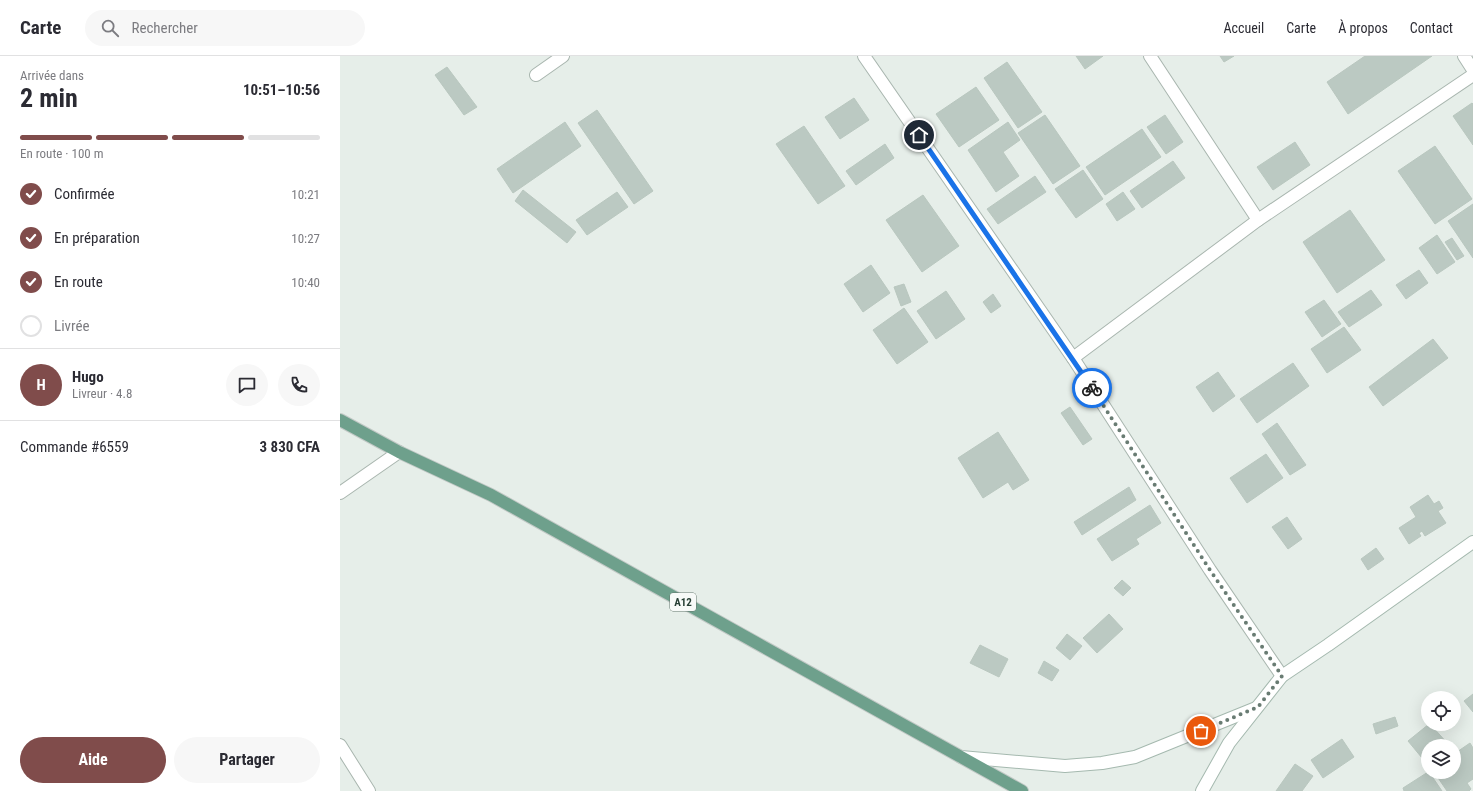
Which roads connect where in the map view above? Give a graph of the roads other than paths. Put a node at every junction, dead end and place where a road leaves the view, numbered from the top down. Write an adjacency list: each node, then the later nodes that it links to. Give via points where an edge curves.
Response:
1 (563, 56): 6 (street)
2 (864, 56): 9 (street)
3 (1150, 56): 8 (street)
4 (1464, 56): 5 (street)
5 (1473, 70)
6 (536, 75)
7 (1473, 75): 8 (street)
8 (1258, 220): 9 (street)
9 (1073, 358): 14 (street)
10 (340, 420): 11 (main road, A12)
11 (400, 452): 12 (street); 17 (main road, A12, via 491,495)
12 (340, 493)
13 (1473, 542): 14 (street)
14 (1282, 676): 15 (street)
15 (1258, 707): 17 (street, via 1135,757 1108,762 1065,766); 20 (street, via 1229,743)
16 (340, 746): 18 (street)
17 (960, 757): 19 (main road, A12)
18 (368, 791)
19 (1022, 791)
20 (1202, 791)

